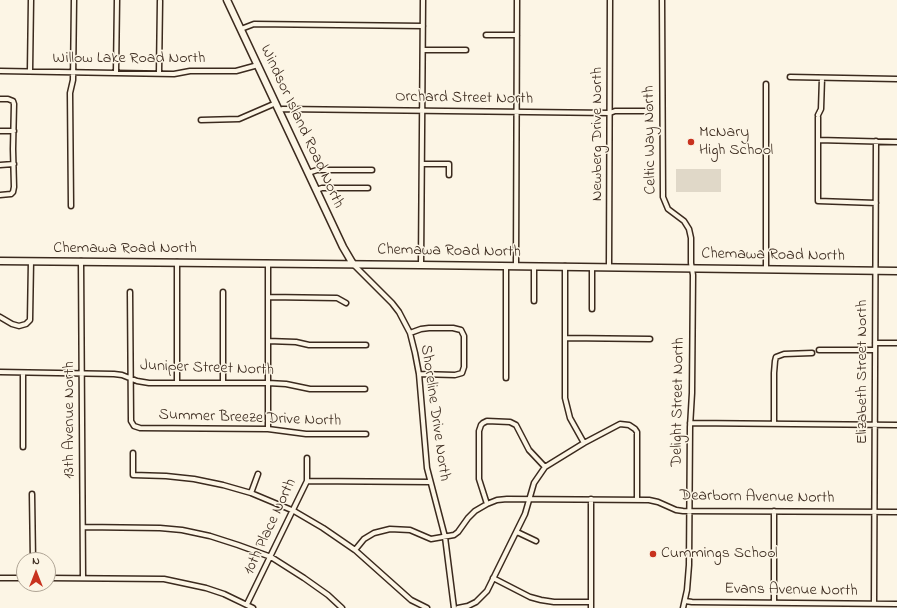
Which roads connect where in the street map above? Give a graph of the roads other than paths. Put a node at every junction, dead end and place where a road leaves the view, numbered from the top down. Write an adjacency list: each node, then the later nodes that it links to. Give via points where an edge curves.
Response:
1 (31, 0): 18 (street)
2 (74, 0): 19 (street)
3 (117, 0): 20 (street)
4 (227, 0): 11 (street, Windsor Island Road North)
5 (423, 0): 10 (street)
6 (517, 0): 13 (street)
7 (610, 0): 32 (street, Newberg Drive North)
8 (662, 0): 63 (street, Celtic Way North, via 663,197 668,209 689,229)
9 (160, 1): 21 (street)
10 (423, 26): 11 (street, via 254,24); 14 (street)
11 (241, 29): 16 (street, Windsor Island Road North)
12 (486, 35): 13 (street)
13 (517, 35): 31 (street)
14 (423, 50): 15 (street); 30 (street)
15 (466, 50)
16 (258, 66): 21 (street, Willow Lake Road North, via 232,71); 27 (street, Windsor Island Road North)
17 (0, 71): 18 (street, Willow Lake Road North)
18 (30, 71): 19 (street, Willow Lake Road North)
19 (73, 72): 20 (street, Willow Lake Road North); 49 (street, via 70,93)
20 (116, 72): 21 (street, Willow Lake Road North)
21 (159, 73)
22 (790, 77): 23 (street)
23 (822, 78): 24 (street); 36 (street)
24 (897, 80)
25 (766, 84): 64 (street)
26 (0, 99): 35 (street, via 8,99 14,104)
27 (276, 103): 28 (street, Windsor Island Road North); 33 (street, via 239,120)
28 (279, 110): 30 (street, Orchard Street North); 43 (street, Windsor Island Road North)
29 (649, 110): 32 (street, Orchard Street North)
30 (422, 111): 31 (street, Orchard Street North); 41 (street)
31 (517, 112): 32 (street, Orchard Street North); 58 (street)
32 (610, 113): 62 (street, Newberg Drive North)
33 (201, 120)
34 (0, 131): 35 (street)
35 (14, 131): 40 (street)
36 (818, 140): 37 (street); 48 (street, via 818,201)
37 (876, 141): 38 (street); 48 (street, Elizabeth Street North)
38 (897, 142)
39 (0, 164): 40 (street)
40 (14, 164): 47 (street, via 13,192)
41 (422, 164): 44 (street, via 449,164); 56 (street)
42 (372, 170): 43 (street, via 317,170)
43 (308, 173): 46 (street, Windsor Island Road North)
44 (449, 175)
45 (368, 188): 46 (street)
46 (316, 190): 55 (street, Windsor Island Road North)
47 (0, 195)
48 (876, 202): 65 (street, Elizabeth Street North)
49 (70, 206)
50 (0, 260): 51 (street, Chemawa Road North)
51 (31, 261): 52 (street, Chemawa Road North); 73 (street, via 31,317 23,325 15,325)
52 (81, 262): 53 (street, Chemawa Road North); 86 (street, 13th Avenue North)
53 (177, 262): 54 (street, Chemawa Road North); 90 (street)
54 (268, 263): 55 (street, Chemawa Road North); 69 (street)
55 (353, 264): 56 (street, Chemawa Road North); 74 (street, Shoreline Drive North, via 392,303)
56 (422, 265): 57 (street, Chemawa Road North)
57 (506, 266): 58 (street, Chemawa Road North); 88 (street)
58 (516, 266): 59 (street, Chemawa Road North)
59 (534, 266): 60 (street, Chemawa Road North); 70 (street)
60 (565, 266): 61 (street, Chemawa Road North); 75 (street)
61 (592, 267): 62 (street, Chemawa Road North); 72 (street)
62 (609, 267): 63 (street, Chemawa Road North)
63 (692, 268): 64 (street, Chemawa Road North); 94 (street, Delight Street North)
64 (766, 270): 65 (street, Chemawa Road North)
65 (876, 271): 66 (street, Chemawa Road North); 78 (street, Elizabeth Street North)
66 (897, 271)
67 (130, 292): 89 (street)
68 (223, 292): 91 (street)
69 (268, 297): 71 (street, via 337,298); 77 (street)
70 (534, 302)
71 (346, 303)
72 (592, 309)
73 (0, 317)
74 (410, 333): 87 (street, Shoreline Drive North); 87 (street, via 429,328 453,328 461,330 464,336 462,372 456,375)
75 (564, 338): 76 (street); 100 (street, via 566,404 570,418)
76 (650, 339)
77 (268, 341): 80 (street, via 308,345); 92 (street)
78 (876, 343): 79 (street); 82 (street, Elizabeth Street North)
79 (897, 343)
80 (366, 345)
81 (819, 350): 82 (street)
82 (876, 350): 96 (street, Elizabeth Street North)
83 (812, 353): 95 (street, via 779,355 775,361)
84 (0, 372): 85 (street, Juniper Street North)
85 (23, 373): 86 (street, Juniper Street North); 101 (street)
86 (82, 373): 89 (street, Juniper Street North, via 114,374); 119 (street, 13th Avenue North)
87 (419, 374): 107 (street, Shoreline Drive North)
88 (506, 378)
89 (131, 379): 90 (street, Juniper Street North, via 149,383); 98 (street, Summer Breeze Drive North, via 131,421 134,426)
90 (177, 382): 91 (street, Juniper Street North)
91 (223, 382): 92 (street, Juniper Street North)
92 (268, 383): 93 (street, Juniper Street North, via 310,389); 98 (street)
93 (365, 389)
94 (690, 423): 95 (street); 115 (street, Delight Street North)
95 (774, 424): 96 (street)
96 (875, 424): 97 (street); 117 (street, Elizabeth Street North)
97 (897, 425)
98 (268, 429): 99 (street, Summer Breeze Drive North, via 306,434)
99 (366, 434)
100 (584, 443): 104 (street); 112 (street, via 624,423 637,432)
101 (23, 447)
102 (133, 453): 108 (street, via 133,475 194,479)
103 (307, 458): 106 (street, 10th Place North)
104 (545, 467): 110 (street, via 534,484); 113 (street, via 529,450 516,425 510,422 483,422 479,431 479,479)
105 (258, 474): 108 (street)
106 (307, 481): 107 (street); 114 (street, 10th Place North)
107 (430, 482): 121 (street, Shoreline Drive North)
108 (250, 493): 114 (street)
109 (32, 494): 124 (street)
110 (530, 499): 111 (street, Dearborn Avenue North); 113 (street, Dearborn Avenue North, via 507,499); 120 (street)
111 (591, 500): 112 (street, Dearborn Avenue North); 132 (street)
112 (637, 500): 115 (street, Dearborn Avenue North, via 649,500 676,510)
113 (487, 504): 121 (street, Dearborn Avenue North, via 468,518 457,533)
114 (294, 511): 123 (street); 125 (street, 10th Place North)
115 (689, 511): 116 (street, Dearborn Avenue North); 131 (street, Delight Street North, via 689,572)
116 (774, 511): 117 (street, Dearborn Avenue North); 133 (street)
117 (874, 512): 118 (street, Dearborn Avenue North); 135 (street, Elizabeth Street North)
118 (897, 512)
119 (83, 527): 125 (street, via 182,530 238,544); 129 (street, 13th Avenue North)
120 (517, 532): 122 (street); 130 (street)
121 (445, 537): 123 (street, via 431,539 410,530 390,529 374,533 364,539); 140 (street, Shoreline Drive North)
122 (536, 541)
123 (355, 550): 139 (street, via 411,600)
124 (33, 552)
125 (270, 557): 134 (street, 10th Place North); 138 (street, via 328,595)
126 (0, 578): 127 (street)
127 (16, 578)
128 (56, 578): 129 (street)
129 (82, 578): 134 (street, via 164,579 206,588)
130 (493, 578): 132 (street, via 541,600); 141 (street, via 487,591 476,602)
131 (685, 601): 133 (street, Evans Avenue North); 143 (street, Delight Street North)
132 (591, 602): 142 (street)
133 (774, 603): 135 (street, Evans Avenue North)
134 (247, 604): 137 (street)
135 (874, 604): 136 (street, Evans Avenue North)
136 (897, 604)
137 (253, 608)
138 (342, 608)
139 (427, 608)
140 (454, 608)
141 (458, 608)
142 (591, 608)
143 (683, 608)

